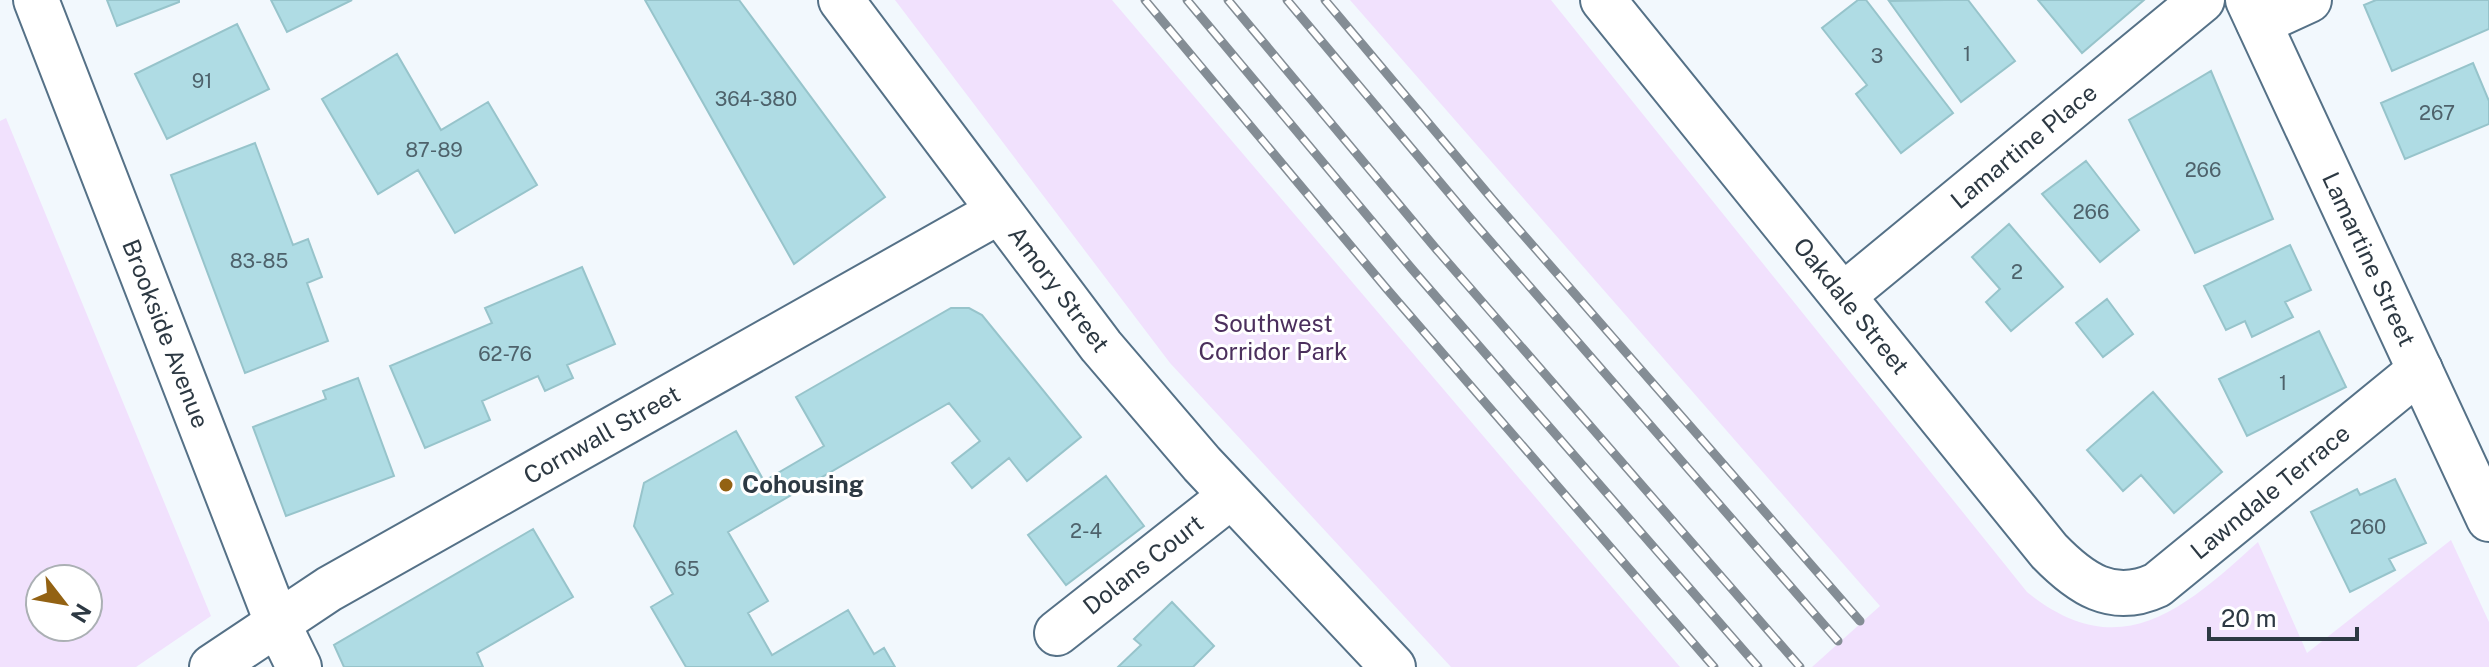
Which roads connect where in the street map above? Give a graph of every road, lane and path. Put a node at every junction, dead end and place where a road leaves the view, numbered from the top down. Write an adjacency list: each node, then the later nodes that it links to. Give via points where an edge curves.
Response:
1 (36, 0): 13 (street, Brookside Avenue)
2 (841, 0): 7 (street, Amory Street)
3 (1603, 0): 8 (street, Oakdale Street)
4 (2202, 0): 8 (street, Lamartine Place)
5 (2309, 0): 6 (street)
6 (2254, 12): 9 (street, Lamartine Street)
7 (998, 212): 10 (street, Amory Street, via 1101,346); 13 (street, Cornwall Street)
8 (1845, 294): 12 (street, Oakdale Street, via 2049,551 2085,583)
9 (2420, 370): 11 (street, Lamartine Street); 12 (street, Lawndale Terrace, via 2170,576 2144,591)
10 (1231, 496): 14 (street, Dolans Court); 17 (street, Amory Street)
11 (2489, 519)
12 (2114, 595)
13 (277, 622): 15 (street, Cornwall Street); 16 (street, Brookside Avenue)
14 (1057, 633)
15 (212, 667)
16 (299, 667)
17 (1393, 667)

